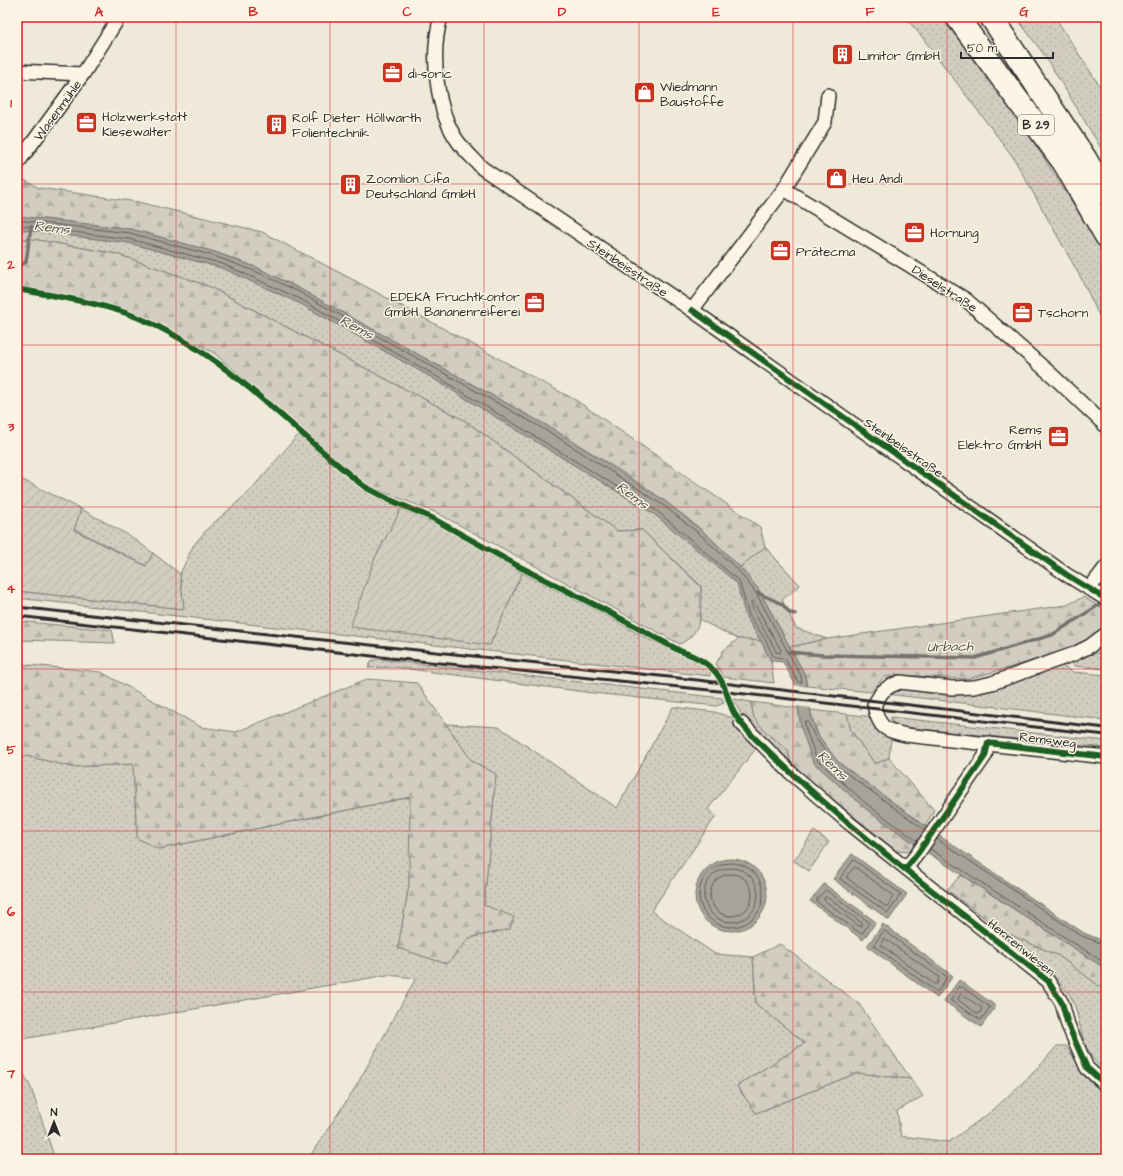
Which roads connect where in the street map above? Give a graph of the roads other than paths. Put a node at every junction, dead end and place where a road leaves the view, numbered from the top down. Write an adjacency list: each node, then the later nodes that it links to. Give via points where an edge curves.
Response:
1 (119, 17): 6 (street, Wasenmühle)
2 (440, 17): 12 (street, Steinbeisstraße, via 435,52 437,84 447,119 458,142 482,168)
3 (957, 17): 11 (highway, B 29, via 1064,163)
4 (991, 17): 10 (highway, B 29, via 1085,158)
5 (17, 71): 6 (street, Wasenmühle)
6 (83, 74): 8 (street, Wasenmühle)
7 (828, 94): 9 (street, via 825,122)
8 (17, 164)
9 (784, 189): 12 (street); 13 (street, Dieselstraße, via 965,299)
10 (1106, 194)
11 (1106, 236)
12 (692, 310): 15 (street, Steinbeisstraße, via 1022,544)
13 (1106, 426)
14 (1106, 567): 15 (street)
15 (1097, 593)
16 (1106, 634): 18 (street, Remsweg, via 1074,654 992,683 952,688 900,682 882,692 874,705 879,721 884,728 891,731)
17 (741, 723): 20 (street, Herrenwiesen, via 791,773)
18 (988, 743): 19 (street, Remsweg); 20 (street, via 985,756)
19 (1106, 757)
20 (906, 868): 21 (street, Herrenwiesen, via 1048,981 1062,1003 1087,1068)
21 (1106, 1085)

